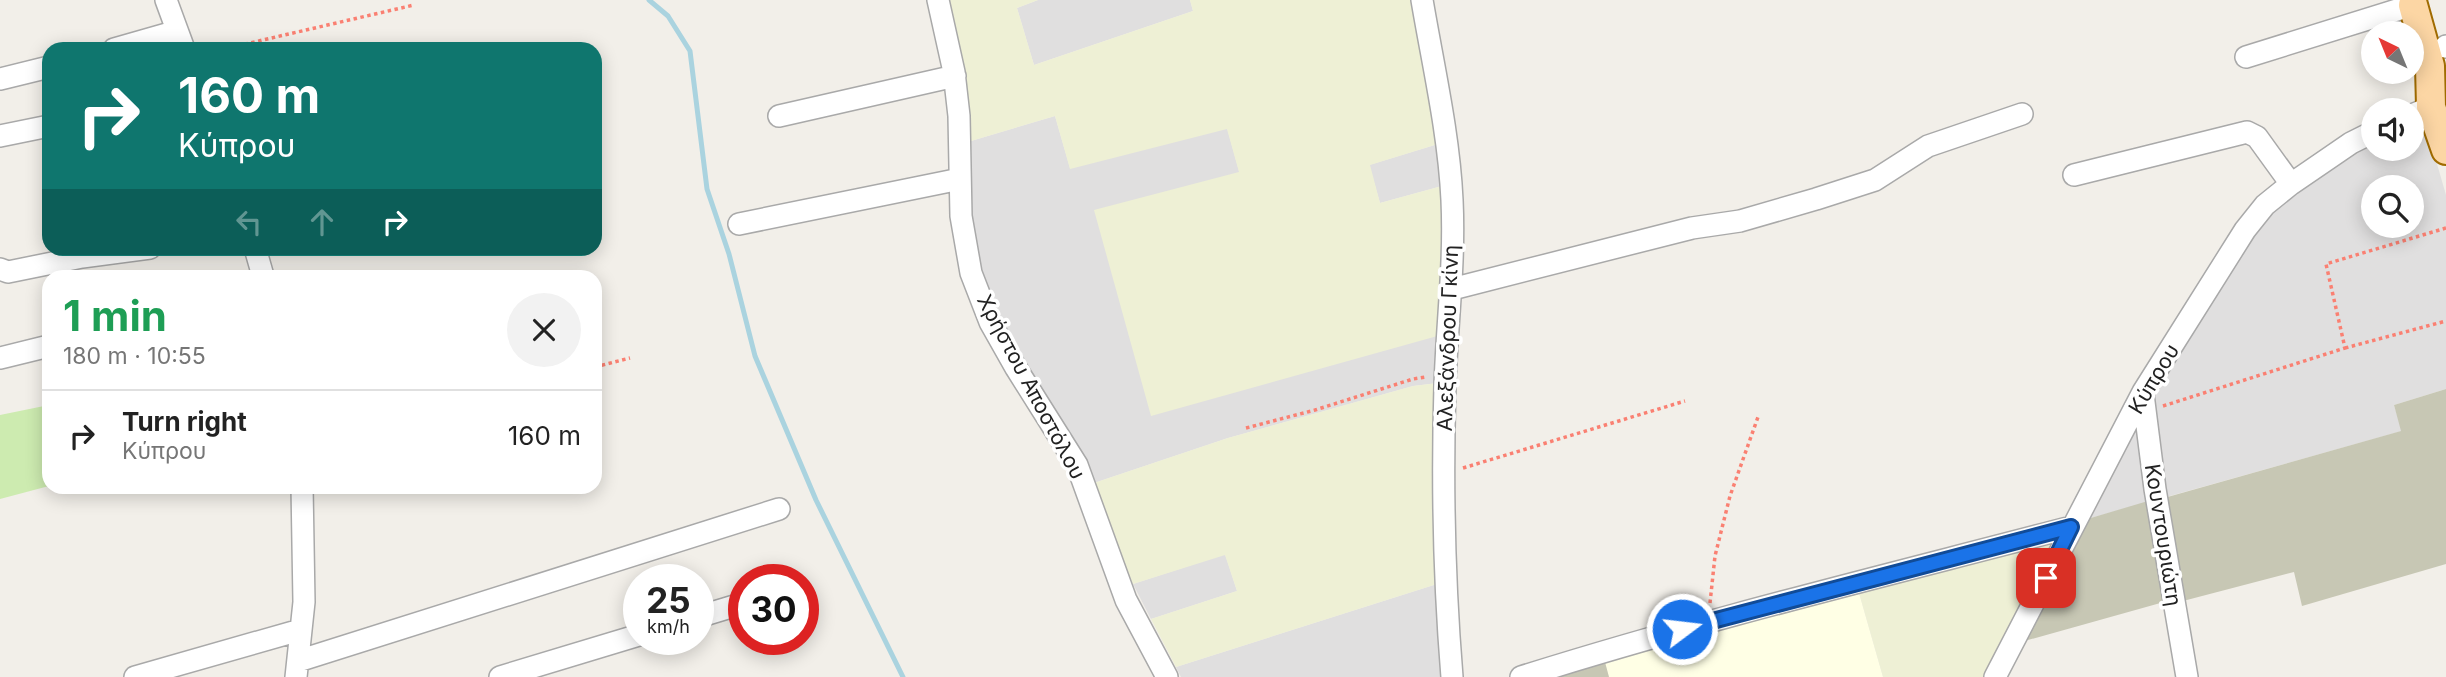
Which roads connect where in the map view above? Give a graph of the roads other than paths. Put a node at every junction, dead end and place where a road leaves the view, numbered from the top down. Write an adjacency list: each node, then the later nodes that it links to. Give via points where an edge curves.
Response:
1 (166, 0): 5 (street)
2 (938, 0): 9 (street, Χρήστου Αποστόλου)
3 (1422, 0): 24 (street, Αλεξάνδρου Γκίνη, via 1452,199)
4 (2412, 3): 6 (main road); 7 (street); 11 (main road, via 2430,66)
5 (180, 40)
6 (2446, 53): 11 (main road, via 2432,85)
7 (2246, 57)
8 (42, 69): 10 (street)
9 (955, 76): 13 (street); 19 (street, Χρήστου Αποστόλου)
10 (0, 79)
11 (2431, 112): 17 (main road)
12 (2022, 114): 24 (street, via 1928,146 1875,180 1816,199)
13 (779, 116)
14 (42, 127): 15 (street)
15 (0, 136)
16 (2361, 138): 20 (street, Κύπρου)
17 (2446, 150)
18 (2074, 175): 20 (street, via 2247,132 2257,137)
19 (960, 178): 21 (street); 36 (street, Χρήστου Αποστόλου, via 971,273 990,322 1077,465 1126,600)
20 (2291, 184): 27 (street, Κύπρου, via 2265,205 2245,230)
21 (739, 224)
22 (90, 256): 23 (street, via 8,272)
23 (0, 269)
24 (1452, 289): 37 (street, Αλεξάνδρου Γκίνη, via 1443,474 1444,589)
25 (42, 348): 26 (street)
26 (0, 358)
27 (2144, 402): 30 (street, Κύπρου); 40 (street, Κουντουριώτη)
28 (302, 494): 31 (street, via 304,602)
29 (779, 509): 33 (street)
30 (2071, 527): 38 (street, via 1602,651); 39 (street, Κύπρου)
31 (300, 630): 33 (street); 34 (street)
32 (623, 640): 35 (street)
33 (297, 669)
34 (135, 677)
35 (500, 677)
36 (1167, 677)
37 (1452, 677)
38 (1521, 677)
39 (1995, 677)
40 (2187, 677)

